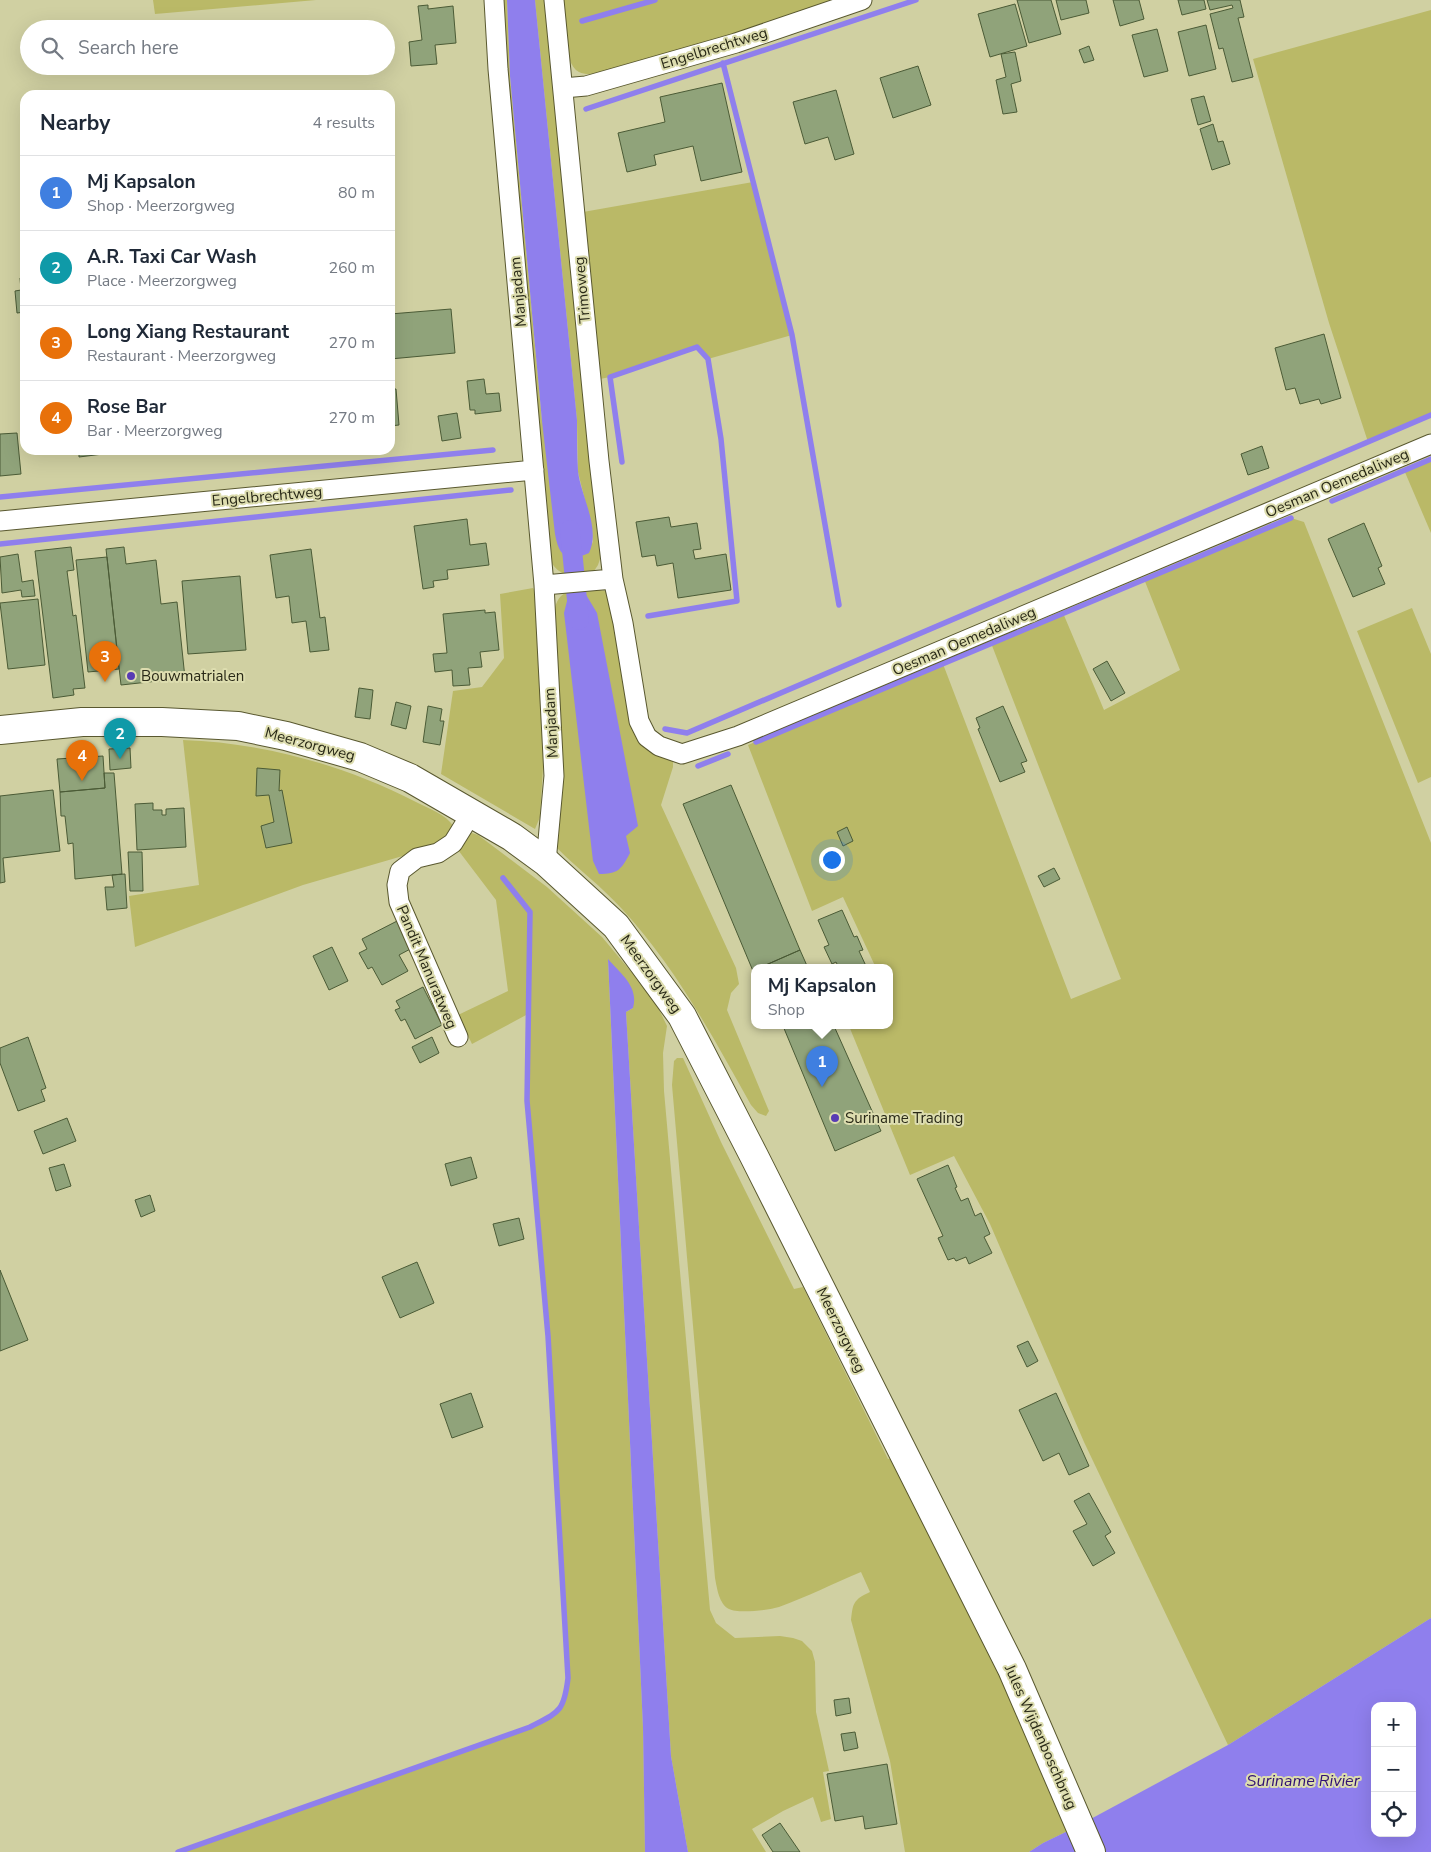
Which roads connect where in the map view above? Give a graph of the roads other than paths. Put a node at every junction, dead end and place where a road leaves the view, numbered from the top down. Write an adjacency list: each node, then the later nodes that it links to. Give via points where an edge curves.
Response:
1 (494, 0): 6 (street, Manjadam)
2 (554, 0): 4 (street, Trimoweg)
3 (862, 0): 4 (street, Engelbrechtweg, via 736,42 586,86)
4 (563, 88): 8 (street, Trimoweg)
5 (1431, 444): 8 (street, Oesman Oemedaliweg, via 765,725 682,754 659,746 646,737 639,721 623,623)
6 (534, 470): 7 (street, Engelbrechtweg); 9 (street, Manjadam)
7 (0, 521)
8 (608, 579): 9 (street)
9 (550, 584): 12 (street, Manjadam, via 554,776)
10 (0, 730): 11 (main road, Meerzorgweg, via 82,722 238,726 360,757 410,778)
11 (471, 814): 12 (main road, Meerzorgweg, via 512,837); 13 (street, Pandit Manuratweg, via 453,843 438,853 417,858 400,871 396,885 399,902)
12 (546, 862): 14 (main road, Meerzorgweg, via 616,926 682,1016)
13 (458, 1037)
14 (988, 1623): 15 (main road, Jules Wijdenboschbrug, via 1012,1669)
15 (1091, 1852)

